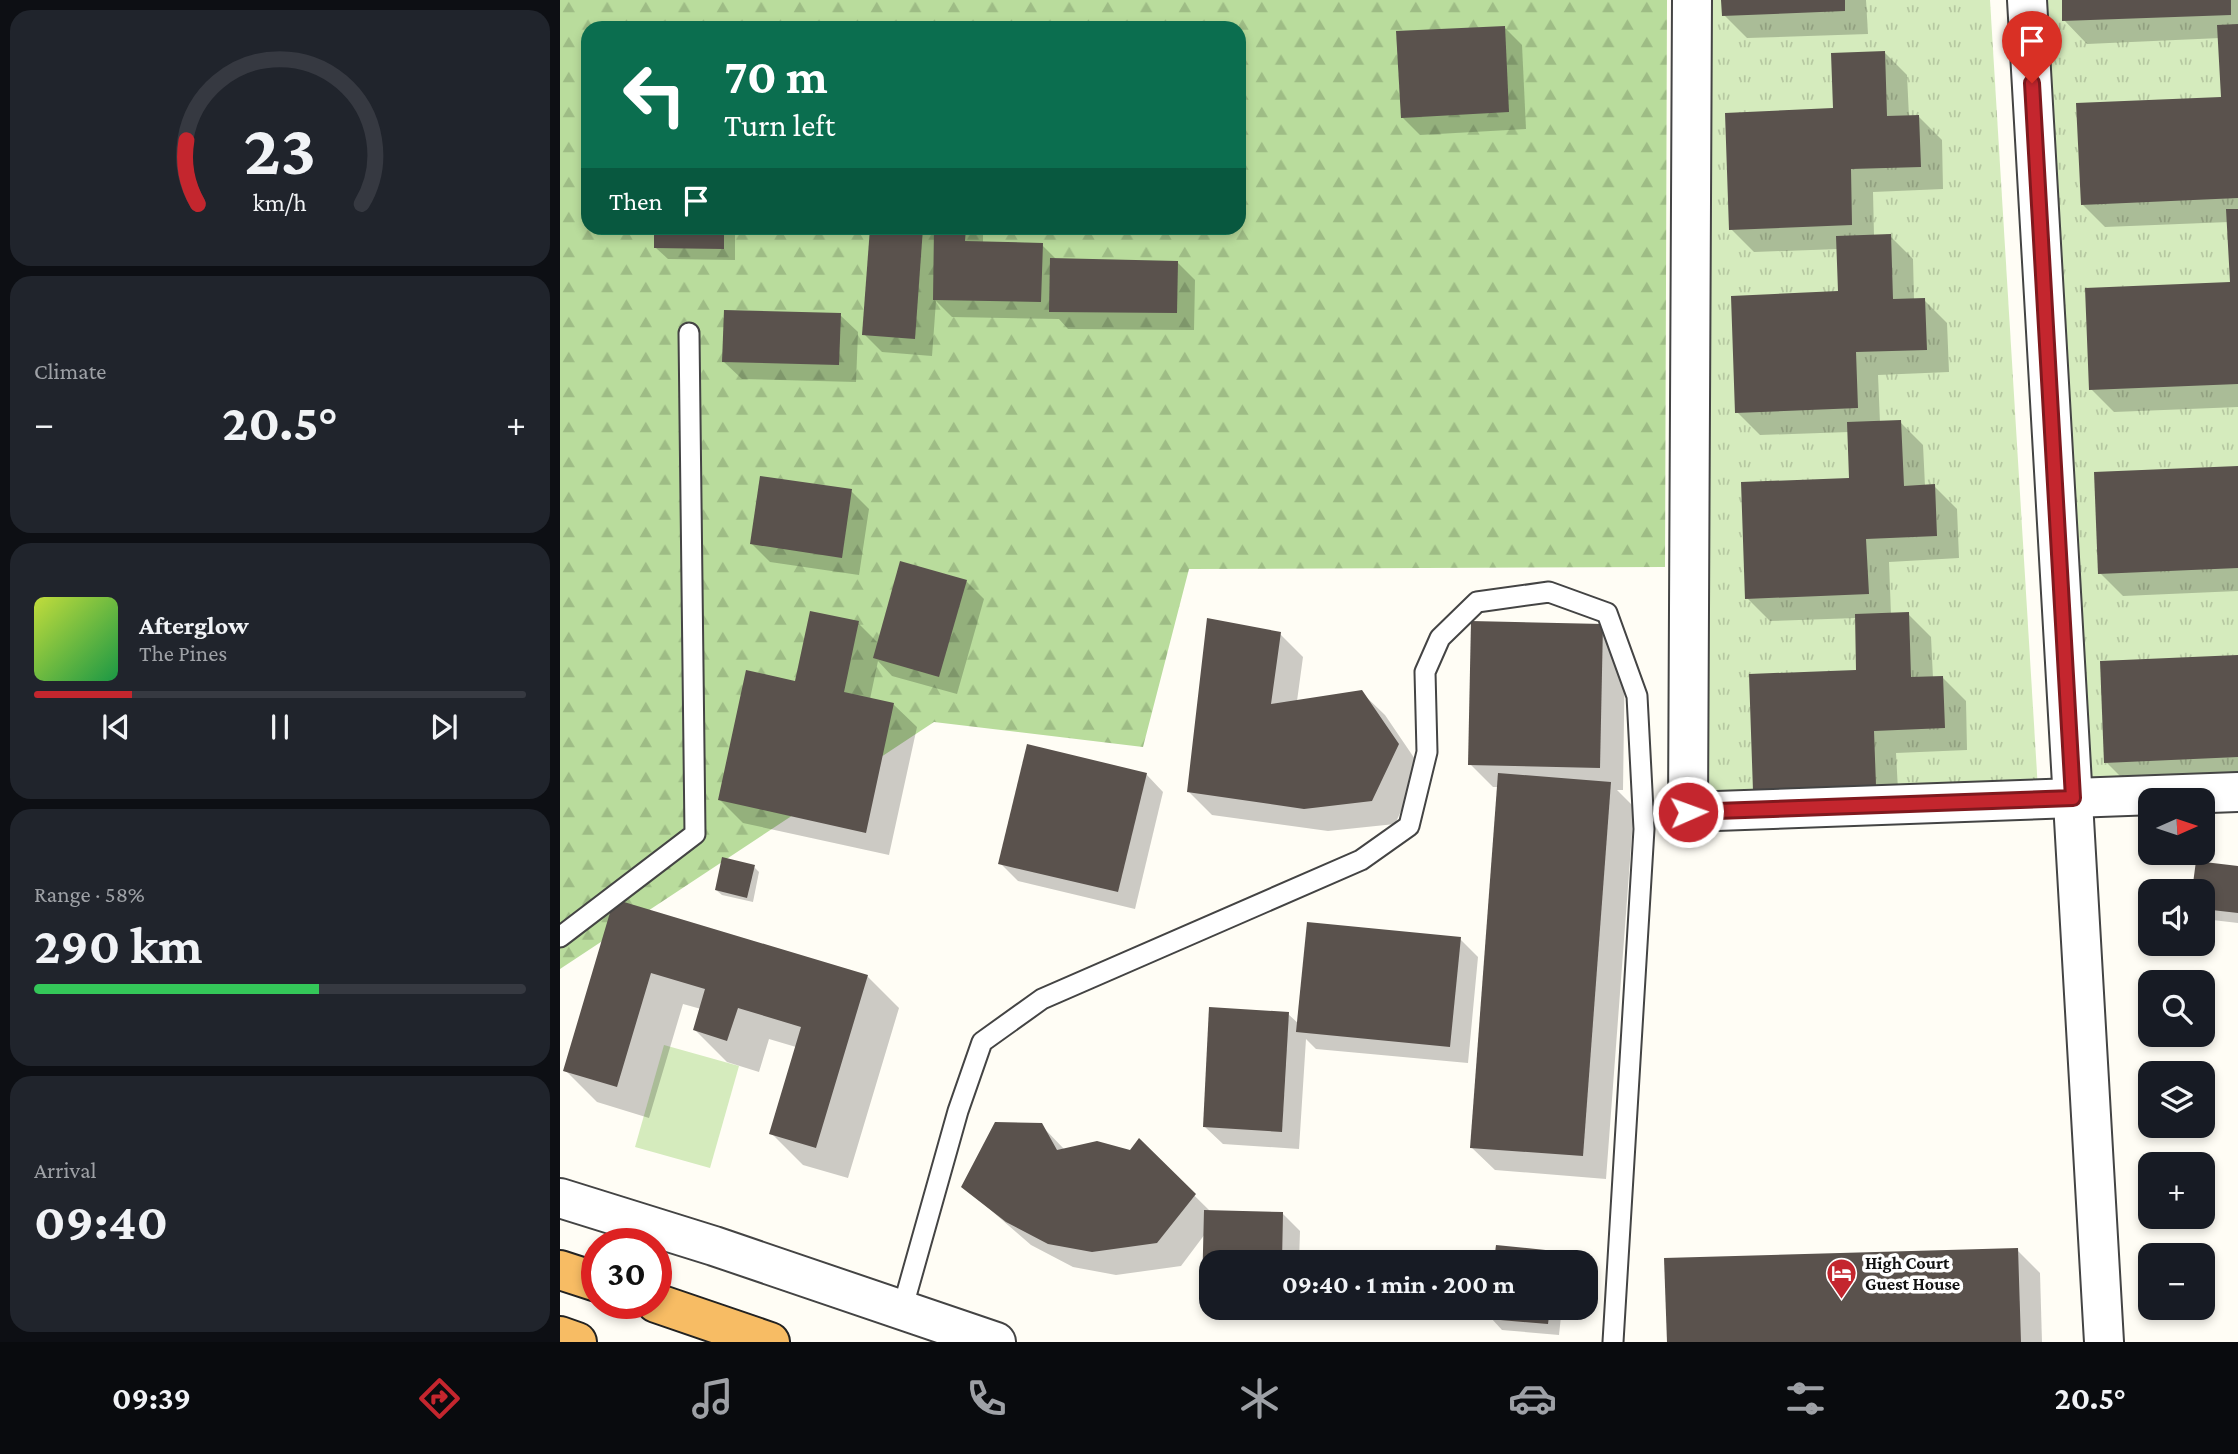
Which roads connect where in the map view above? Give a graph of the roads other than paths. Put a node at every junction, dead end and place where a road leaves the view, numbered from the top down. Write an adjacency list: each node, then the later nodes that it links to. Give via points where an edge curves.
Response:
1 (1692, 0): 5 (street, via 1688,812)
2 (2027, 0): 5 (street)
3 (689, 333): 6 (lane, via 695,834)
4 (2238, 792): 5 (street)
5 (2073, 798): 17 (street)
6 (560, 937)
7 (560, 1198): 11 (street)
8 (560, 1270): 9 (highway)
9 (581, 1277)
10 (672, 1308): 14 (highway)
11 (902, 1310): 15 (street); 16 (lane, via 982,1042 1042,999 1361,860 1409,826 1427,752 1425,672 1440,638 1477,603 1549,592 1606,613 1637,696 1644,829)
12 (560, 1336): 13 (highway)
13 (577, 1342)
14 (770, 1342)
15 (996, 1342)
16 (1613, 1342)
17 (2104, 1342)

